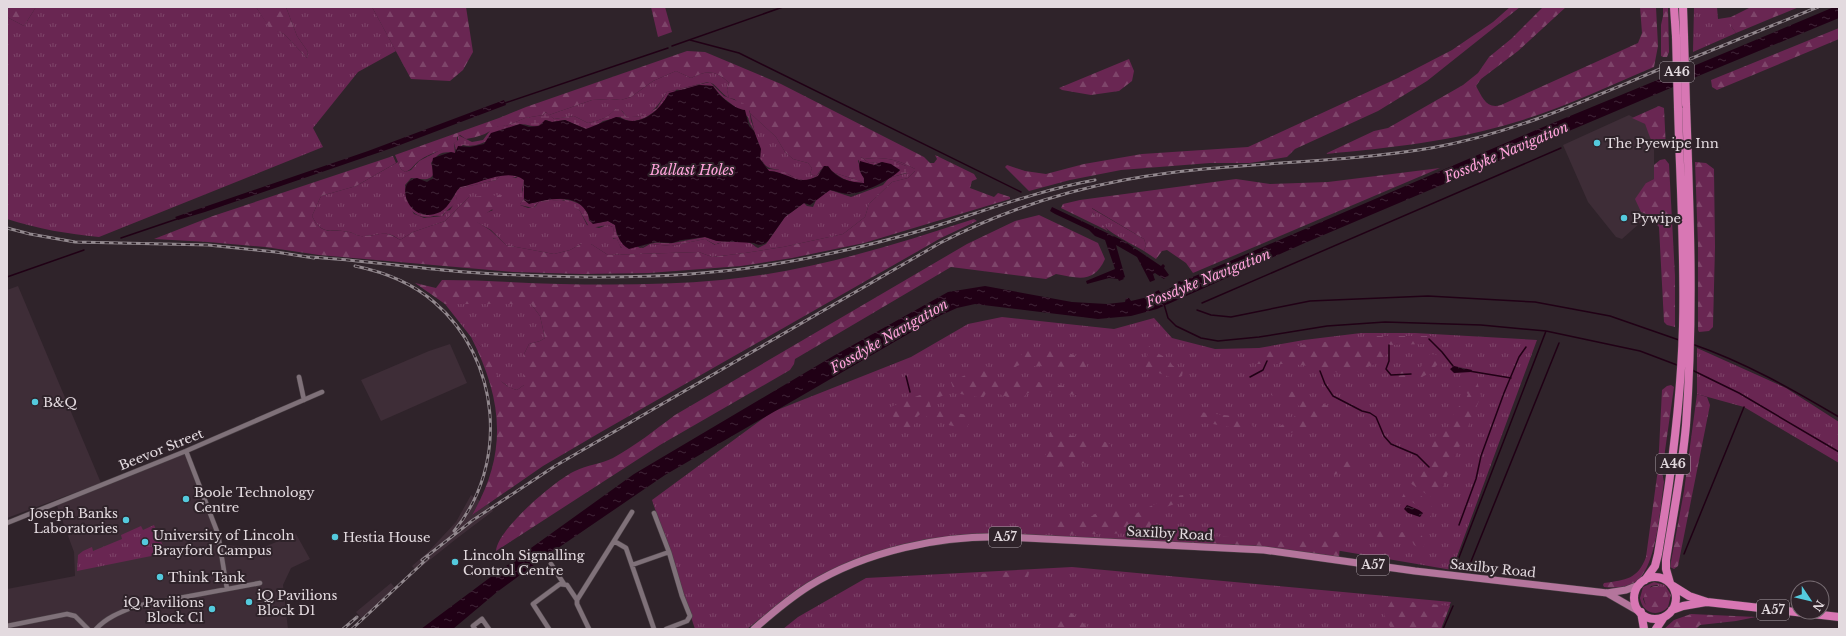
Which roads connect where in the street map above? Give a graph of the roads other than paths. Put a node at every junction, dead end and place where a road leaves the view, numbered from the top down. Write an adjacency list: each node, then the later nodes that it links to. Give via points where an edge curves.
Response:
1 (1674, 7): 3 (highway, A46)
2 (1683, 7): 3 (highway, A46)
3 (1680, 37): 4 (highway, A46, bridge, via 1678,108); 4 (highway, A46, bridge, via 1686,104 1691,244)
4 (1687, 325): 6 (highway, A46)
5 (299, 377): 8 (street)
6 (1684, 388): 17 (highway, A46, via 1658,554 1655,566); 20 (highway, A46, via 1680,475 1666,560)
7 (322, 392): 8 (street, Beevor Street)
8 (304, 400): 9 (street, Beevor Street)
9 (186, 451): 12 (street, Beevor Street); 21 (street, via 218,534)
10 (632, 512): 13 (street)
11 (654, 513): 14 (street)
12 (7, 523)
13 (614, 541): 16 (street, via 626,548); 23 (street)
14 (669, 552): 16 (street); 37 (street, via 690,616 687,621)
15 (551, 564): 19 (street)
16 (632, 565): 36 (street)
17 (1642, 582): 20 (highway, via 1656,577); 22 (main road, Saxilby Road / A57, via 1626,590); 26 (highway, via 1635,598)
18 (260, 583): 21 (street)
19 (564, 584): 23 (street); 34 (street, via 560,584 533,604)
20 (1671, 585): 24 (highway, A57, via 1689,596); 25 (highway, via 1676,598)
21 (227, 589): 31 (street, via 136,606 104,621)
22 (1606, 592): 26 (main road, Saxilby Road / A57); 38 (main road, Saxilby Road / A57, via 1415,571 1264,550 978,537 929,542 845,568 809,586)
23 (577, 600): 35 (street)
24 (1707, 602): 25 (highway, A57); 28 (highway, A57)
25 (1672, 610): 27 (highway)
26 (1640, 612): 27 (highway, via 1653,618); 39 (highway)
27 (1664, 617): 40 (highway)
28 (1839, 617)
29 (7, 626): 30 (street, via 67,614 75,616)
30 (88, 629)
31 (96, 629)
32 (475, 629): 33 (street, via 473,626 482,619)
33 (489, 629)
34 (548, 629)
35 (589, 629)
36 (654, 629)
37 (666, 629)
38 (754, 629)
39 (1644, 629)
40 (1656, 629)

